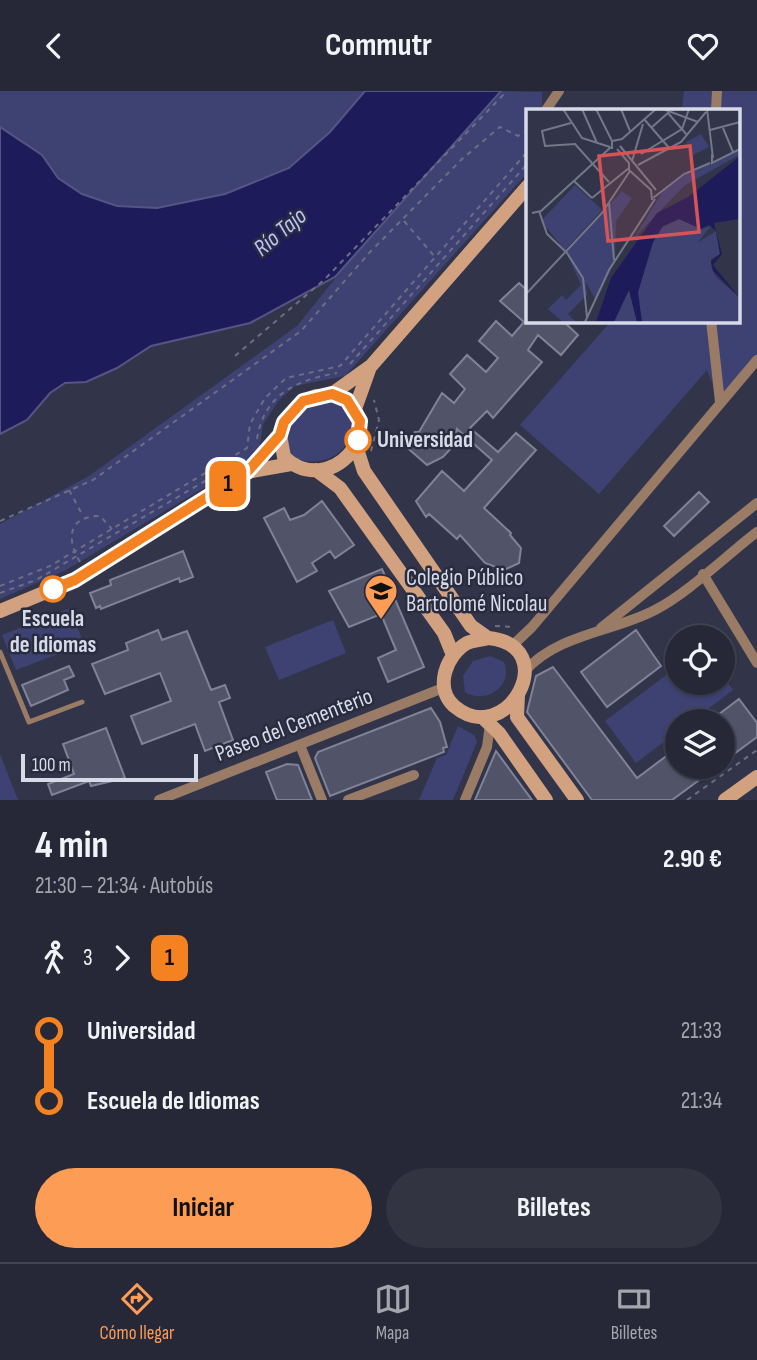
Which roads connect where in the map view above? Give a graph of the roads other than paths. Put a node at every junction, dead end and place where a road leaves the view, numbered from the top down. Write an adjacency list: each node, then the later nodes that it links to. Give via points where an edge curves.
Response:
1 (559, 91): 3 (street)
2 (717, 91): 4 (street)
3 (547, 109)
4 (716, 109)
5 (526, 188): 8 (street)
6 (711, 322): 10 (street)
7 (757, 360): 10 (street)
8 (371, 366): 9 (street); 11 (street)
9 (332, 394): 11 (street); 12 (street, via 303,401 284,422)
10 (720, 402): 23 (street)
11 (355, 409): 13 (street, via 360,421)
12 (280, 435): 14 (street, via 280,448); 16 (street)
13 (356, 446): 15 (street, via 341,463); 21 (street, via 364,471 471,626)
14 (291, 464): 15 (street); 16 (street)
15 (316, 470): 25 (street, via 340,488 444,633)
16 (247, 472): 20 (street, via 75,580)
17 (757, 503): 22 (street)
18 (757, 532): 19 (street)
19 (703, 574): 22 (street, via 659,608); 26 (street)
20 (0, 611)
21 (489, 632): 23 (street); 25 (street)
22 (596, 633): 27 (street, via 548,650)
23 (513, 645): 27 (street, via 523,656)
24 (0, 652): 30 (lane, via 29,722)
25 (453, 655): 28 (street)
26 (757, 663)
27 (526, 671): 29 (street)
28 (443, 688): 31 (street, via 452,704); 32 (street, Paseo del Cementerio)
29 (518, 695): 31 (street, via 509,707); 41 (street, via 517,717)
30 (82, 702)
31 (486, 720): 39 (street, via 487,747); 40 (street)
32 (300, 745): 35 (street, Paseo del Cementerio); 37 (street)
33 (414, 775): 38 (street)
34 (757, 777): 36 (street)
35 (167, 799)
36 (727, 799)
37 (322, 800)
38 (348, 800)
39 (464, 800)
40 (546, 800)
41 (577, 800)

